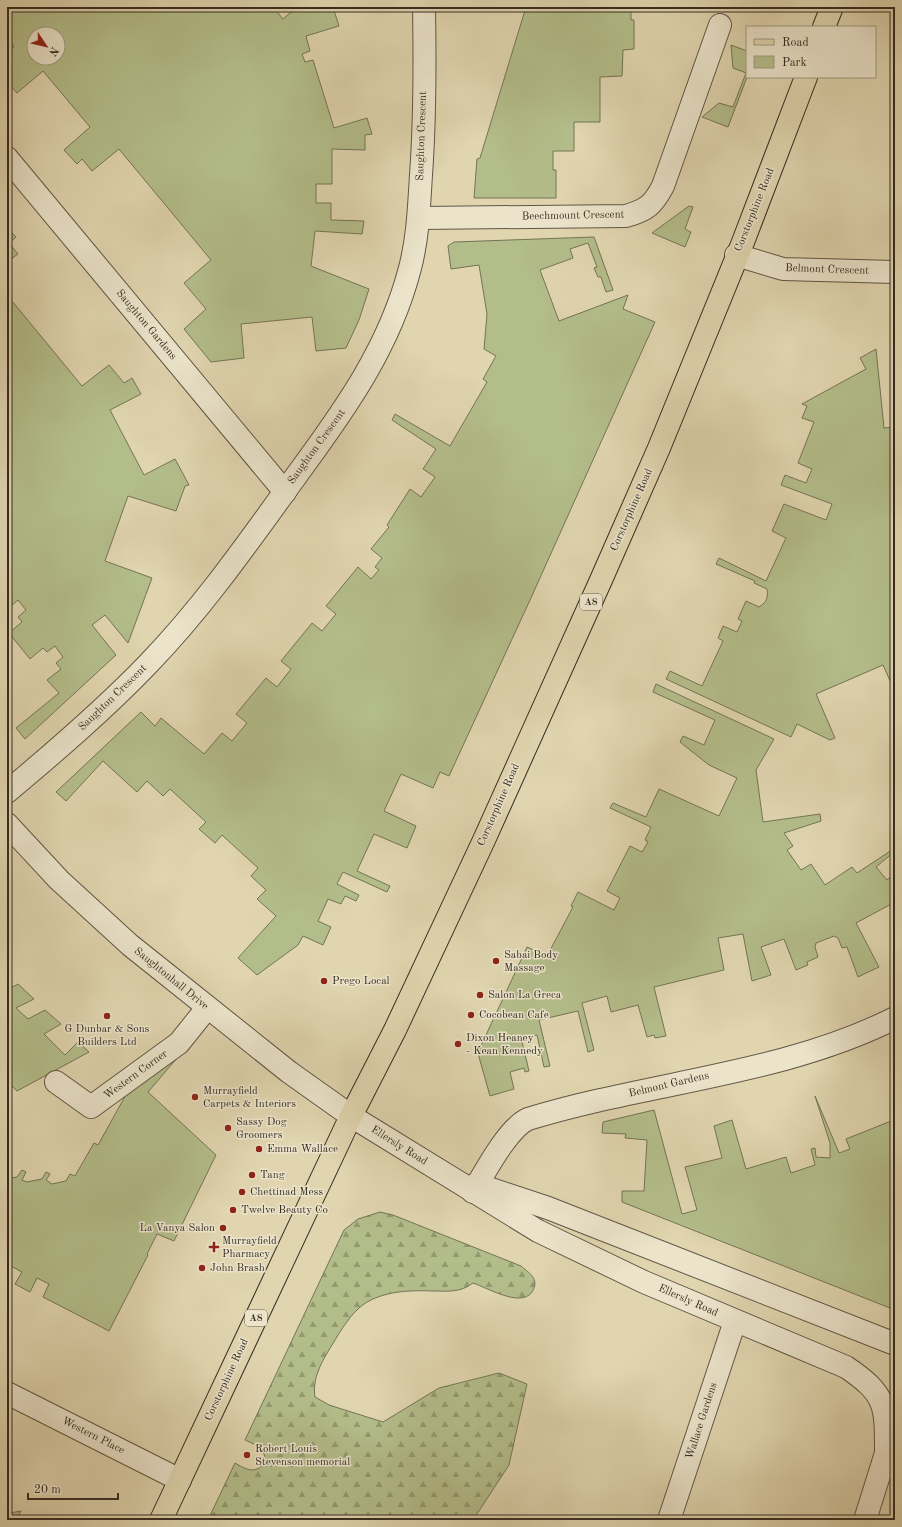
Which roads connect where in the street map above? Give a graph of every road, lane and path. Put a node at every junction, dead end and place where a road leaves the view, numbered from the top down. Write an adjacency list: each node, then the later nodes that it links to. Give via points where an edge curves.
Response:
1 (424, 7): 7 (street, Saughton Crescent, via 424,137)
2 (832, 7): 4 (main road)
3 (720, 25): 7 (street, Beechmount Crescent, via 663,186 656,200 647,208 626,216)
4 (824, 26)
5 (806, 78): 8 (main road, Corstorphine Road / A8)
6 (7, 158): 10 (street, Saughton Gardens)
7 (419, 218): 10 (street, Saughton Crescent, via 411,268 376,359 350,401)
8 (736, 255): 9 (street, Belmont Crescent, via 783,270); 16 (main road, Corstorphine Road / A8, via 659,448 604,573 396,1030)
9 (895, 272)
10 (285, 492): 11 (street, Saughton Crescent, via 230,566 149,663 80,729)
11 (7, 792)
12 (7, 824): 13 (street, Saughtonhall Drive, via 95,915)
13 (207, 1008): 15 (street, Western Corner, via 179,1044 91,1107); 16 (street, Saughtonhall Drive)
14 (895, 1018): 17 (street, Belmont Gardens, via 836,1043 776,1060 528,1119 512,1131)
15 (56, 1082)
16 (351, 1116): 17 (street, Ellersly Road, via 448,1175); 23 (main road, Corstorphine Road / A8)
17 (475, 1188): 18 (street, Ellersly Road, via 544,1234); 19 (street, Ellersly Road, via 554,1210)
18 (735, 1322): 22 (street, Ellersly Road, via 846,1367 867,1381 879,1396 886,1416); 25 (street, Wallace Gardens)
19 (895, 1344)
20 (7, 1393): 23 (street, Western Place)
21 (895, 1425): 22 (street, Ellersly Road)
22 (886, 1451): 26 (street, Ellersly Road)
23 (180, 1480): 24 (main road, Corstorphine Road / A8)
24 (161, 1520)
25 (669, 1520)
26 (865, 1520)

